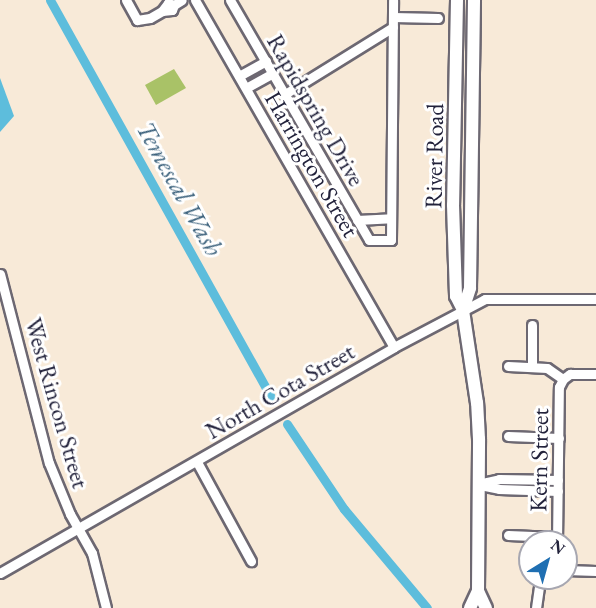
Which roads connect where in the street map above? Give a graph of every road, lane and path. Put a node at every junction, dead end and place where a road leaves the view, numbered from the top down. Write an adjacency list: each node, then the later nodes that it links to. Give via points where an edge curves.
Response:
1 (126, 0): 7 (street, via 137,20 172,10)
2 (195, 0): 12 (street, Harrington Street)
3 (230, 0): 10 (street, Rapidspring Drive)
4 (393, 0): 9 (street)
5 (457, 0): 19 (main road, River Road, via 454,227 456,296)
6 (474, 0): 19 (main road, River Road, via 470,288)
7 (178, 2)
8 (438, 18): 9 (street)
9 (393, 22): 14 (street); 15 (street)
10 (266, 61): 11 (street, Rapidspring Drive); 12 (street)
11 (273, 73): 13 (street); 14 (street, Rapidspring Drive)
12 (239, 76): 13 (street, Harrington Street)
13 (246, 88): 21 (street, Harrington Street)
14 (285, 94): 16 (street, Rapidspring Drive)
15 (391, 218): 16 (street); 16 (street, Rapidspring Drive, via 391,240 369,240)
16 (357, 220)
17 (0, 274): 32 (street, West Rincon Street, via 49,463)
18 (596, 300): 19 (street, North Cota Street, via 485,299)
19 (463, 310): 21 (street, North Cota Street); 30 (main road, River Road, via 477,403)
20 (532, 325): 23 (street)
21 (394, 347): 28 (street, North Cota Street)
22 (508, 366): 23 (street)
23 (532, 367): 25 (street, via 547,368)
24 (596, 374): 25 (street, via 570,374)
25 (563, 379): 27 (street, Kern Street, via 559,387)
26 (508, 436): 27 (street)
27 (558, 438): 29 (street, Kern Street)
28 (197, 462): 32 (street, North Cota Street); 36 (street)
29 (558, 480): 30 (street, via 499,479); 31 (street, Kern Street)
30 (478, 484): 31 (street, via 499,489); 41 (main road, River Road)
31 (558, 491): 33 (street, Kern Street)
32 (79, 527): 39 (street, North Cota Street); 42 (street, West Rincon Street, via 93,554)
33 (557, 530)
34 (508, 535): 35 (street)
35 (518, 536)
36 (251, 561)
37 (578, 570): 38 (street)
38 (596, 570)
39 (0, 573)
40 (539, 590): 45 (street)
41 (478, 591): 43 (main road, River Road); 44 (main road, River Road)
42 (105, 608)
43 (470, 608)
44 (486, 608)
45 (537, 608)

